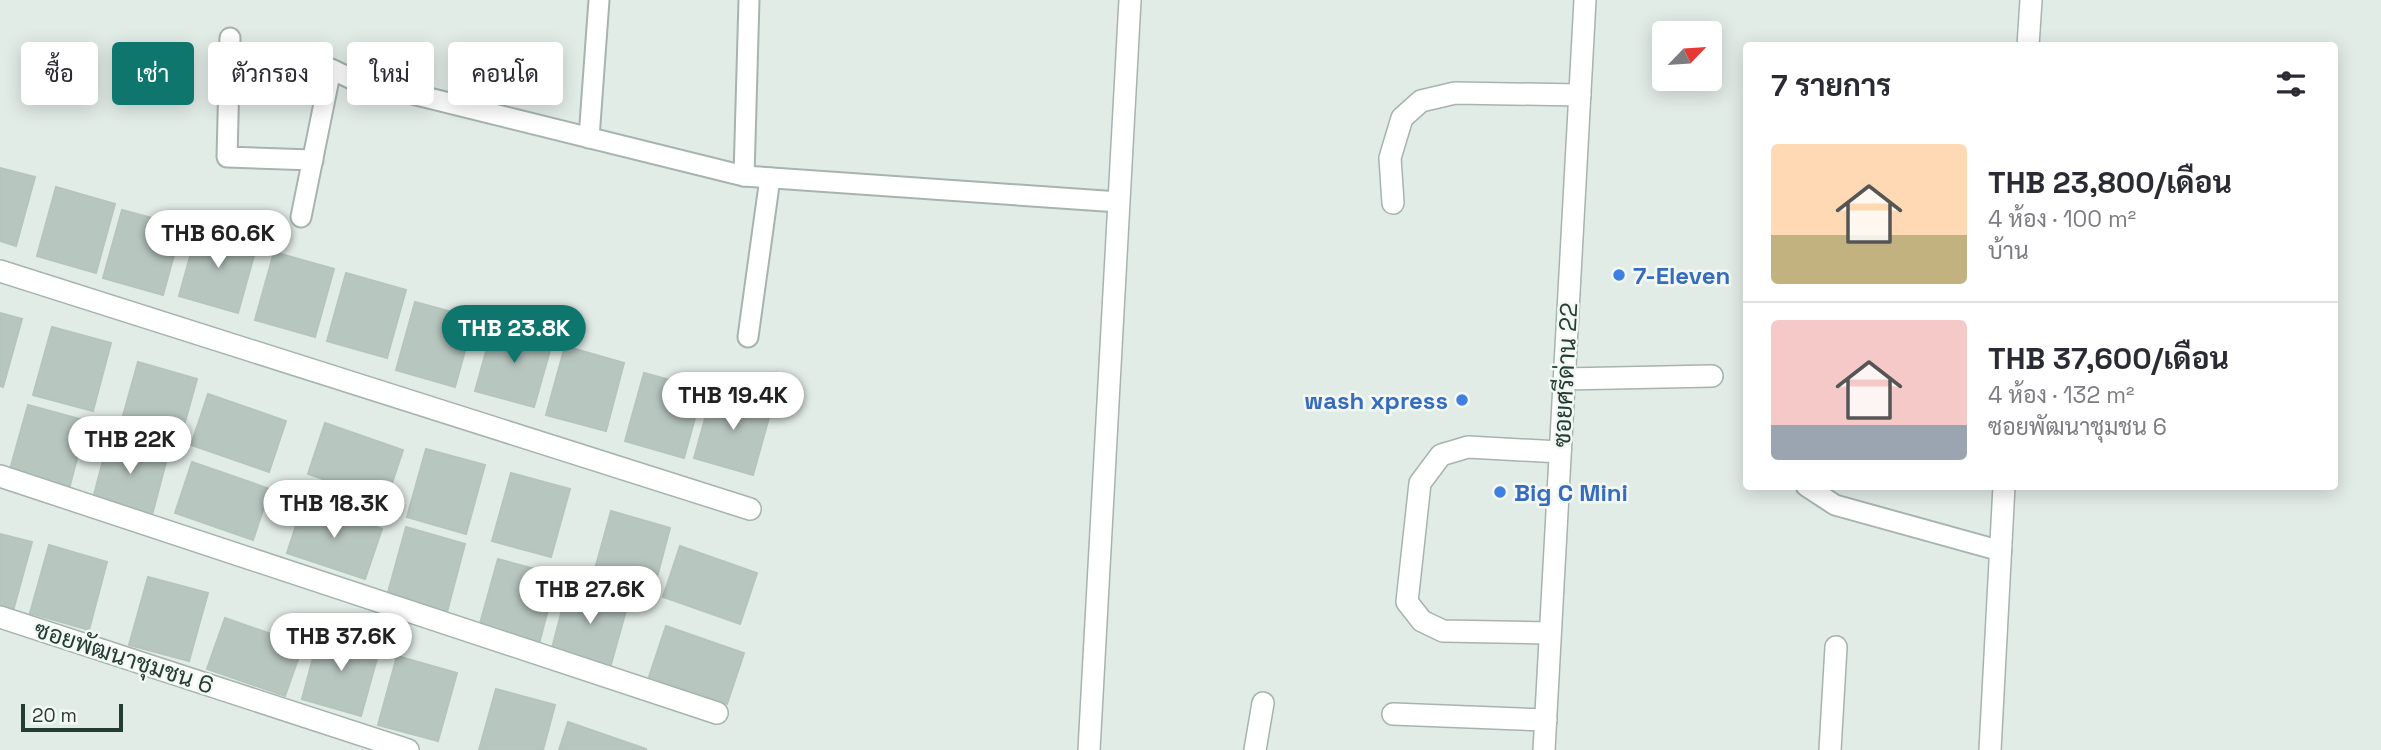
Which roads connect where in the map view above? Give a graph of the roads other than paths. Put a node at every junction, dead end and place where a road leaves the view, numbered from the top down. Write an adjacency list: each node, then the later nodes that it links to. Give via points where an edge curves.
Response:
1 (598, 0): 9 (lane)
2 (749, 0): 11 (lane)
3 (1130, 0): 13 (street)
4 (1585, 0): 8 (street, ซอยศรีด่าน 22)
5 (2031, 0): 7 (street)
6 (230, 38): 10 (lane, via 227,157)
7 (2028, 42)
8 (1580, 95): 14 (street, via 1454,93 1422,101 1402,118 1391,158); 19 (street, ซอยศรีด่าน 22)
9 (589, 138): 10 (lane, via 352,79 331,69); 11 (lane)
10 (313, 160): 15 (lane)
11 (744, 176): 12 (lane)
12 (770, 178): 13 (lane); 17 (lane)
13 (1119, 202): 34 (street)
14 (1393, 203)
15 (301, 217)
16 (0, 271): 24 (street)
17 (748, 337)
18 (1712, 376): 19 (street)
19 (1565, 379): 20 (street, ซอยศรีด่าน 22)
20 (1560, 452): 27 (street, ซอยศรีด่าน 22); 27 (street, via 1468,447 1441,455 1420,483 1407,602 1422,621 1443,631)
21 (0, 476): 30 (street)
22 (1812, 490): 25 (lane, via 1835,505)
23 (2004, 490): 25 (street)
24 (750, 509)
25 (2001, 551): 38 (street)
26 (0, 617): 33 (street, ซอยพัฒนาชุมชน 6)
27 (1550, 633): 32 (street, ซอยศรีด่าน 22)
28 (1836, 647): 37 (street)
29 (1263, 703): 35 (street)
30 (717, 713)
31 (1393, 714): 32 (street)
32 (1546, 720): 36 (street, ซอยศรีด่าน 22)
33 (408, 750)
34 (1089, 750)
35 (1255, 750)
36 (1544, 750)
37 (1830, 750)
38 (1990, 750)

